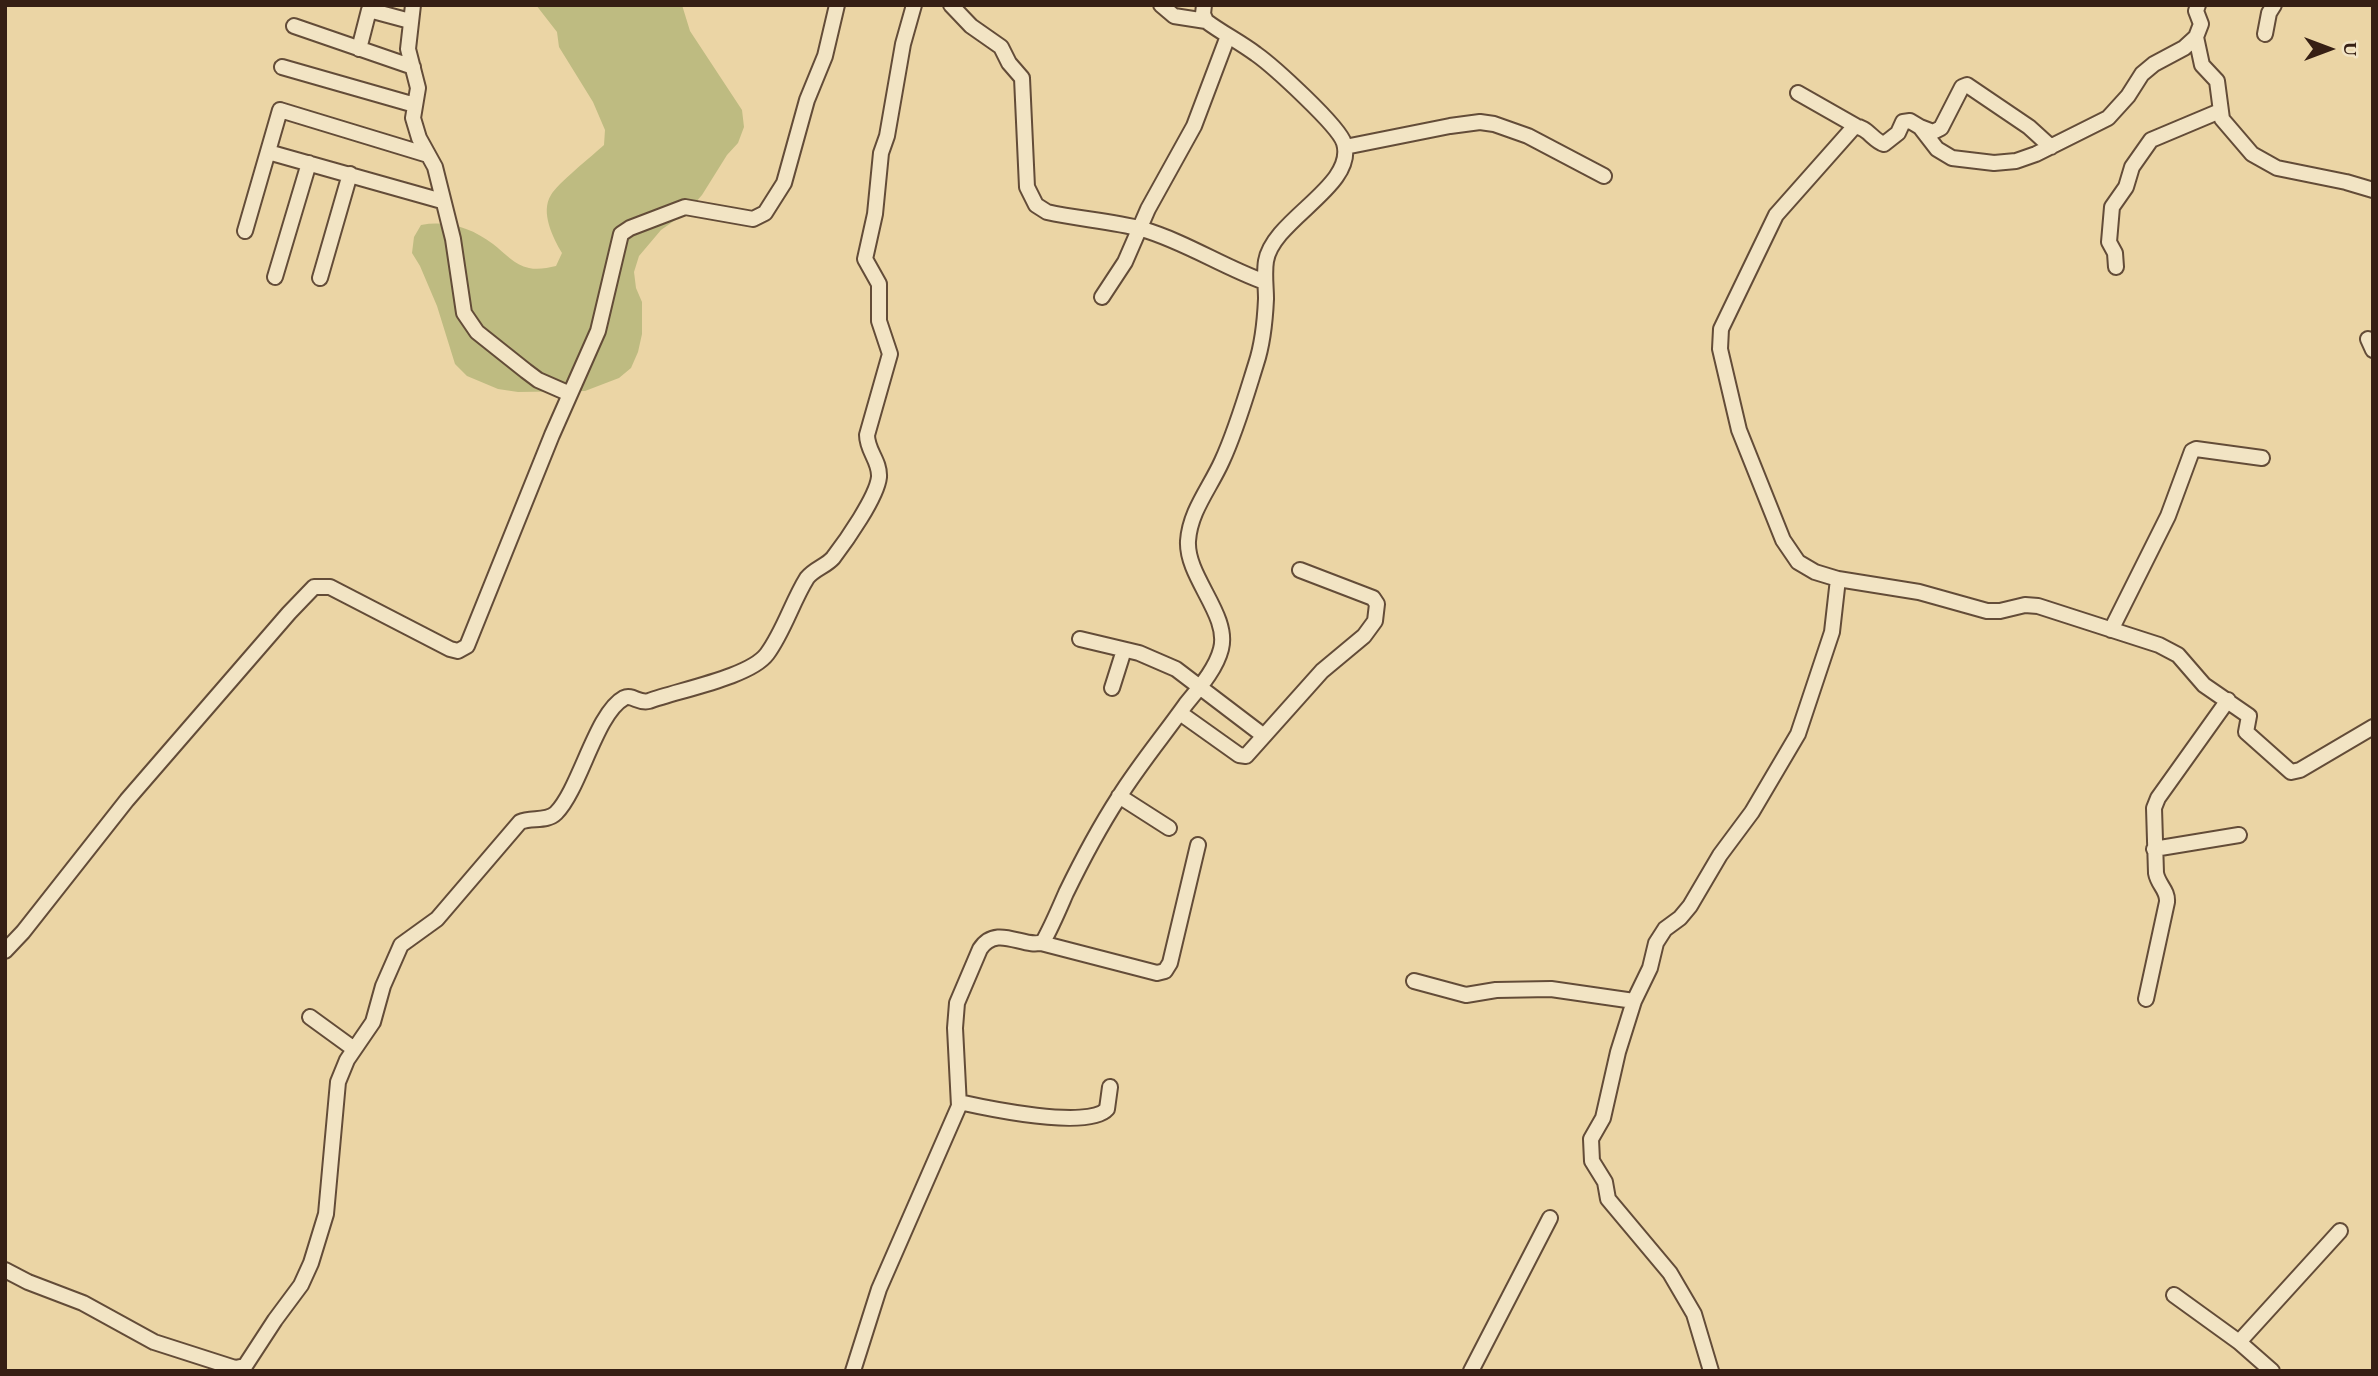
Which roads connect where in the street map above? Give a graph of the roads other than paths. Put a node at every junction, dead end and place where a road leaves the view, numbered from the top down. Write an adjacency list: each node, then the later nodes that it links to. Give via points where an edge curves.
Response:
1 (413, 5): 9 (street)
2 (837, 5): 39 (street, via 787,175 772,203 753,219 681,208 625,231 617,245 602,319)
3 (914, 5): 63 (street, via 881,153 865,259 878,284 879,321 890,354 867,435 879,472 874,497 834,556 807,578 774,644 758,664 645,702 622,699 602,725 555,813 520,822 437,919 401,944 373,1022)
4 (951, 5): 32 (street, via 1001,47 1022,78 1025,175 1036,205 1058,215)
5 (1161, 5): 10 (street, via 1174,16)
6 (1204, 5): 10 (street)
7 (2198, 5): 14 (street, via 2201,24)
8 (2274, 5): 12 (street)
9 (410, 21): 15 (street, via 369,10); 17 (street)
10 (1206, 21): 13 (street)
11 (294, 26): 15 (street)
12 (2266, 34)
13 (1228, 36): 23 (street, via 1258,55 1309,103 1340,134); 32 (street, via 1194,125)
14 (2196, 37): 20 (street, via 2202,65 2217,81); 24 (street, via 2142,74 2108,118)
15 (359, 49): 17 (street)
16 (282, 67): 19 (street)
17 (412, 67): 19 (street, via 418,88)
18 (1798, 93): 21 (street)
19 (415, 105): 26 (street, via 415,126)
20 (2220, 110): 30 (street, via 2226,126 2265,162); 34 (street, via 2151,140 2144,148 2112,207 2109,242)
21 (1856, 125): 22 (street, via 1882,144 1895,136 1904,121); 42 (street, via 1776,215 1724,322 1720,340 1739,430 1783,540 1798,562)
22 (1920, 127): 24 (street, via 1941,152 1963,160 2008,163); 24 (street, via 1933,132 1941,128 1967,85)
23 (1345, 147): 29 (street, via 1480,122 1528,136); 37 (street, via 1336,177 1271,247)
24 (2051, 147)
25 (268, 152): 26 (street, via 280,110); 27 (street); 33 (street)
26 (428, 155): 31 (street)
27 (309, 163): 28 (street); 35 (street)
28 (350, 174): 31 (street); 36 (street)
29 (1604, 176)
30 (2373, 190)
31 (442, 201): 39 (street, via 469,322 538,380)
32 (1140, 229): 37 (street); 38 (street, via 1120,272)
33 (245, 230)
34 (2116, 267)
35 (275, 276)
36 (320, 278)
37 (1265, 282): 47 (street, via 1264,328 1256,364 1224,458 1189,532 1192,563 1222,638 1218,657)
38 (1102, 297)
39 (570, 394): 58 (street, via 467,646 450,649 330,587 314,587 127,800)
40 (2262, 458): 43 (street, via 2192,451 2168,516)
41 (1300, 570): 51 (street, via 1373,598 1375,621)
42 (1838, 579): 43 (street, via 1919,592 1987,611 2038,606); 61 (street, via 1832,632 1798,734 1684,915 1665,929 1656,943)
43 (2111, 630): 48 (street, via 2173,652 2204,685)
44 (1080, 639): 45 (street)
45 (1124, 650): 46 (street); 47 (street, via 1158,660)
46 (1112, 688)
47 (1198, 688): 49 (street); 51 (street)
48 (2228, 700): 50 (street, via 2250,718 2246,732 2293,773); 56 (street, via 2158,798)
49 (1180, 713): 51 (street, via 1239,755 1246,755); 52 (street)
50 (2373, 727)
51 (1264, 736)
52 (1119, 796): 53 (street); 57 (street)
53 (1169, 828)
54 (2239, 835): 56 (street)
55 (1198, 845): 57 (street, via 1165,971 1157,974)
56 (2154, 849): 60 (street, via 2157,880 2166,890 2167,902)
57 (1041, 943): 65 (street, via 997,938 980,949 957,1003)
58 (5, 951)
59 (1414, 981): 61 (street, via 1466,995 1551,989)
60 (2146, 999)
61 (1634, 1001): 73 (street, via 1606,1106 1591,1139 1592,1161 1611,1203 1670,1273 1691,1308)
62 (310, 1017): 63 (street)
63 (354, 1049): 68 (street, via 338,1082 329,1193 320,1240 301,1284 242,1369 154,1342)
64 (1110, 1087): 65 (street, via 1107,1109 1093,1117 1031,1115)
65 (959, 1102): 71 (street, via 879,1289)
66 (1550, 1218): 72 (street)
67 (2340, 1231): 70 (street)
68 (5, 1270)
69 (2174, 1294): 70 (street)
70 (2239, 1342): 74 (street)
71 (852, 1371)
72 (1471, 1371)
73 (1711, 1371)
74 (2272, 1371)

